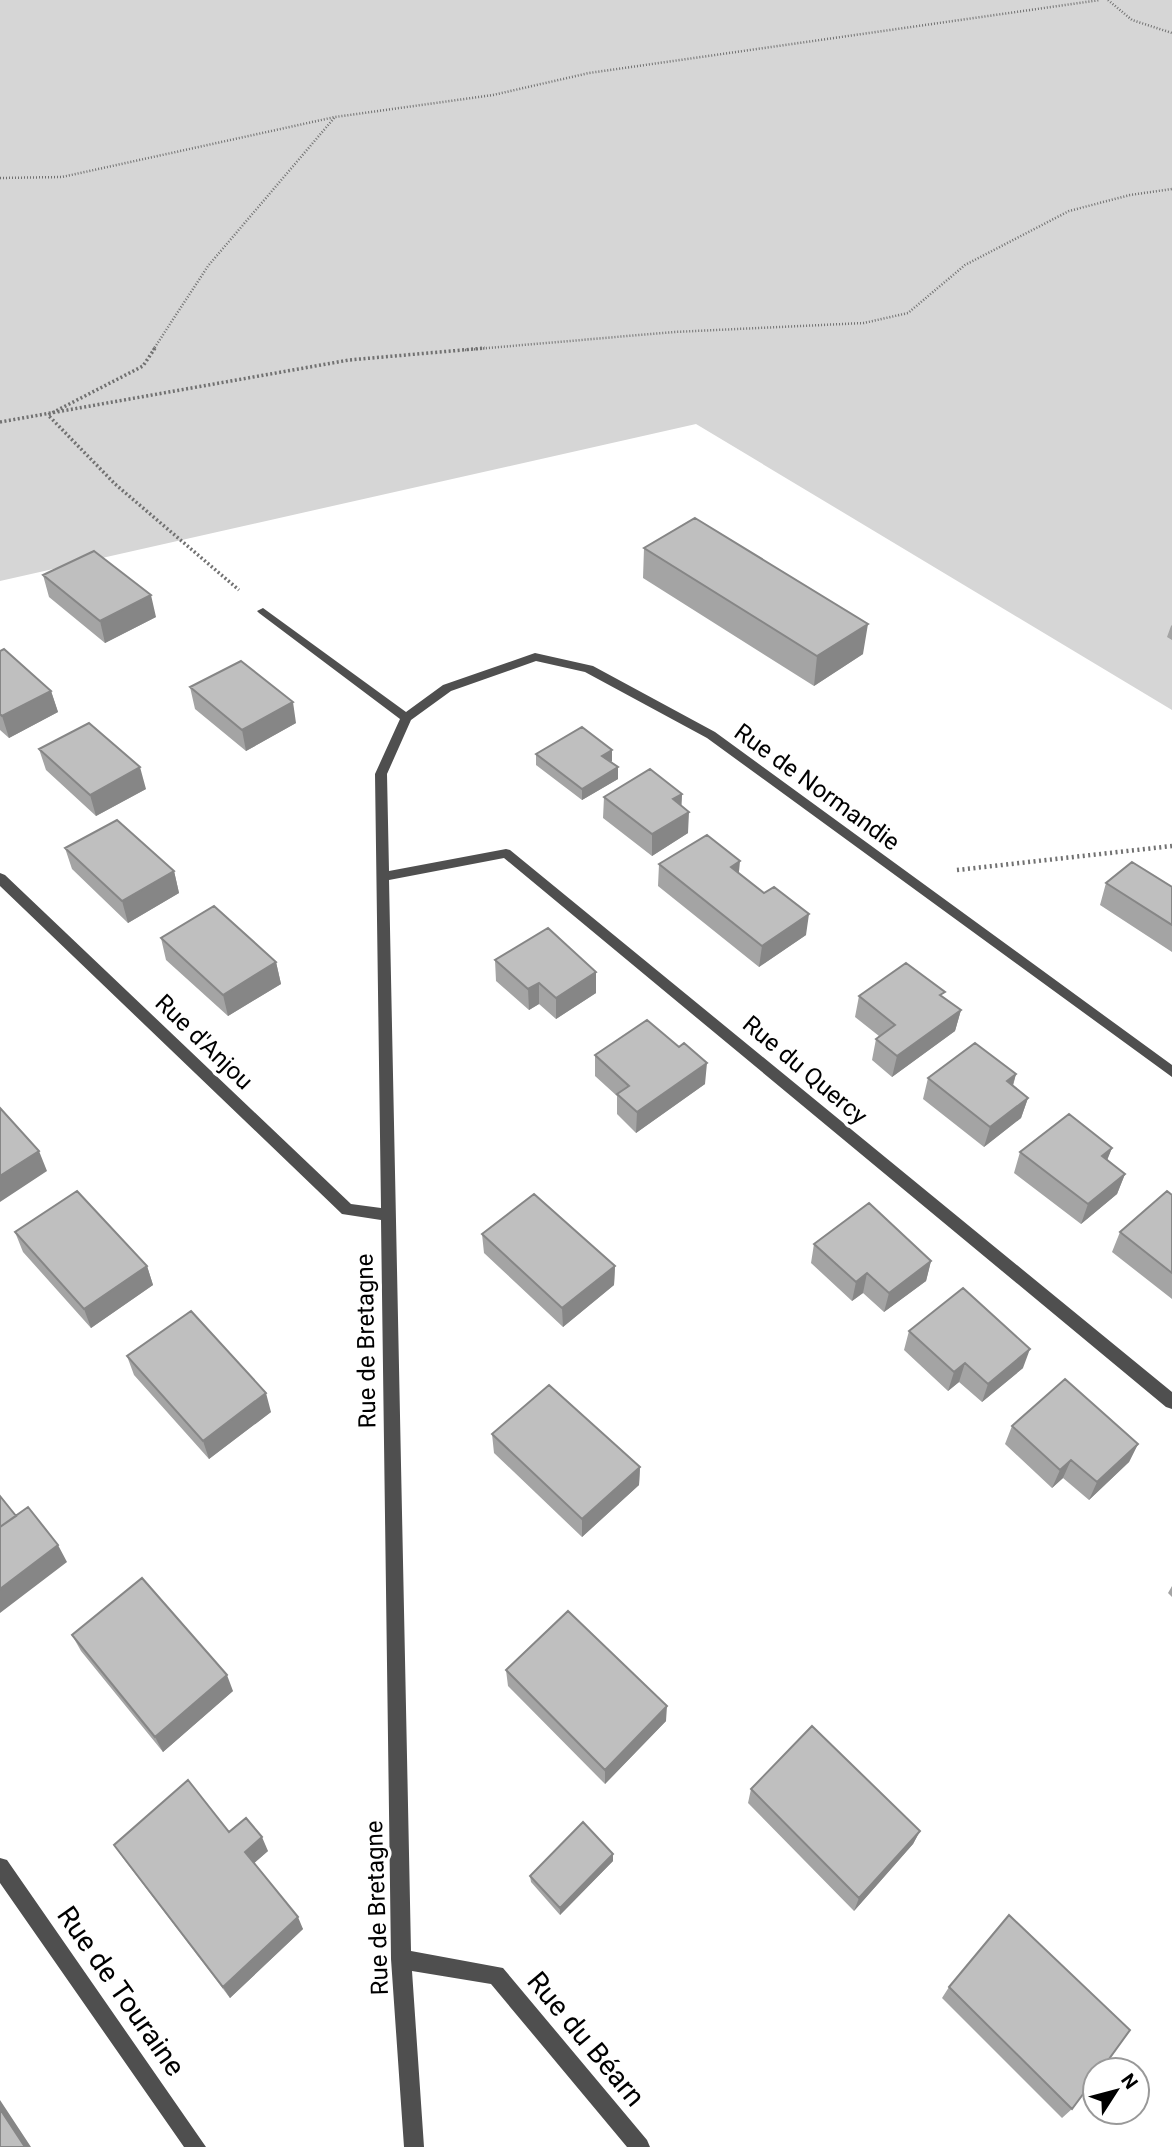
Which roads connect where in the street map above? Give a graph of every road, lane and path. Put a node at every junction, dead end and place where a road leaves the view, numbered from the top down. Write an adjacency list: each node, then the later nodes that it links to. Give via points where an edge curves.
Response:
1 (1100, 0): 4 (path, via 589,73 493,95)
2 (1108, 0): 3 (path, via 1132,20)
3 (1172, 33)
4 (335, 117): 5 (path, via 62,177); 7 (path, via 208,266 143,366)
5 (0, 178)
6 (1172, 189): 7 (path, via 1069,211 965,265 908,313 864,323 674,332 349,360)
7 (48, 415): 8 (path); 9 (path, via 115,484)
8 (0, 422)
9 (263, 611): 10 (street)
10 (406, 718): 12 (street, Rue de Normandie, via 447,688 535,657 589,669 711,735); 13 (street, Rue de Bretagne, via 382,774)
11 (1172, 846): 12 (path)
12 (904, 876): 15 (street, Rue de Normandie)
13 (382, 877): 16 (street, Rue de Bretagne); 17 (street, Rue du Quercy, via 506,853)
14 (0, 878): 16 (street, Rue d'Anjou, via 347,1210)
15 (1172, 1072)
16 (388, 1215): 19 (street, Rue de Bretagne)
17 (1172, 1402)
18 (0, 1867): 20 (street, Rue de Touraine)
19 (401, 1959): 21 (street, Rue de Bretagne); 22 (street, Rue du Béarn, via 496,1975)
20 (196, 2147)
21 (414, 2147)
22 (640, 2147)

